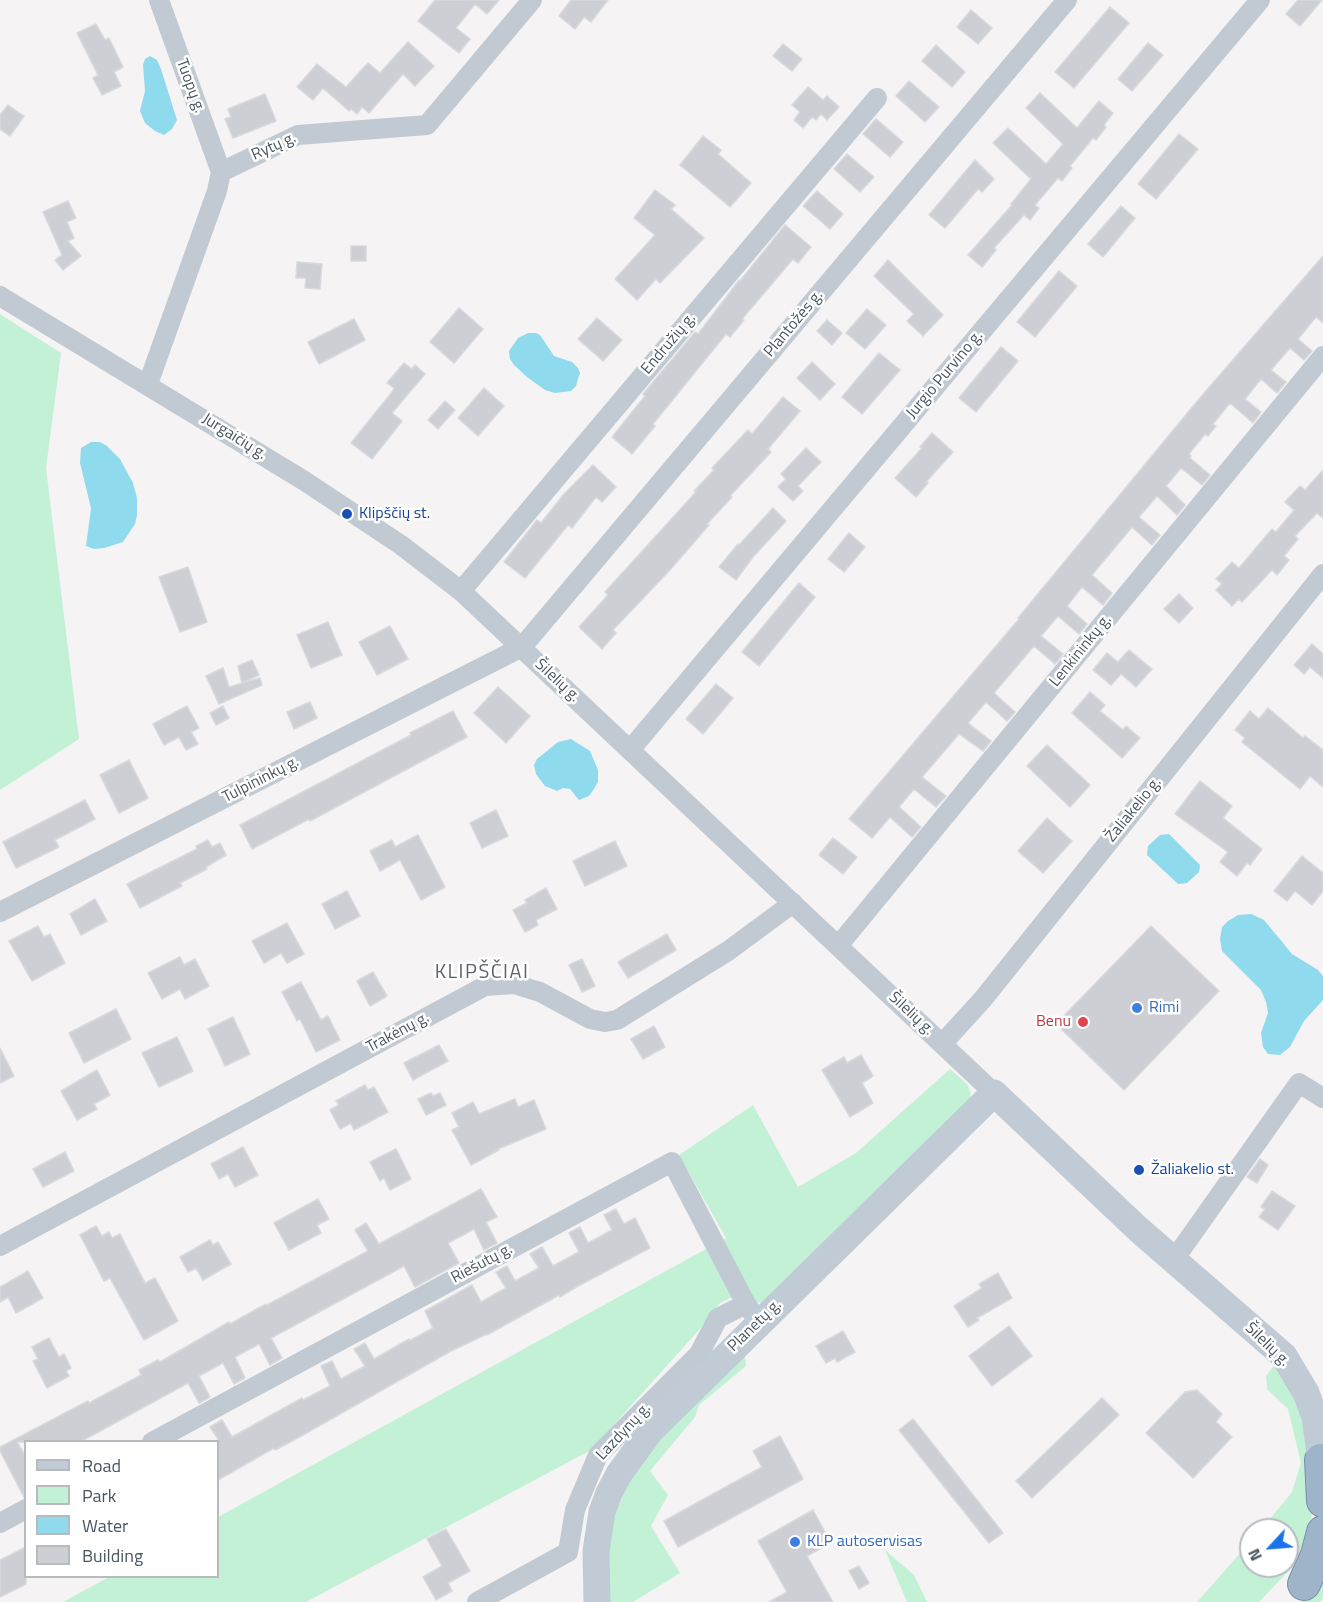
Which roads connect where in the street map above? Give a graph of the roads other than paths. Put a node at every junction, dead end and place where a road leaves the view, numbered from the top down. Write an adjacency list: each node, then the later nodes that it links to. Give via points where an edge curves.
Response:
1 (159, 0): 6 (street, Tuopų g.)
2 (532, 0): 6 (street, Rytų g., via 427,125 298,135)
3 (1067, 0): 12 (street, Plantožės g.)
4 (1260, 0): 13 (street, Jurgio Purvino g.)
5 (877, 98): 11 (street, Endružių g.)
6 (221, 172): 9 (street)
7 (0, 296): 9 (street, Jurgaičių g.)
8 (1323, 356): 16 (street, Lenkininkų g.)
9 (148, 384): 11 (street, Jurgaičių g., via 303,480 401,545)
10 (1323, 574): 17 (street, Žaliakelio g., via 983,999)
11 (461, 591): 12 (street, Šilelių g.)
12 (522, 647): 13 (street, Šilelių g.); 15 (street, Tulpininkų g.)
13 (630, 750): 14 (street, Šilelių g.)
14 (793, 903): 16 (street, Šilelių g.); 20 (street, Trakėnų g., via 728,951 617,1020 590,1019 540,992 514,984 485,986)
15 (0, 912)
16 (838, 946): 17 (street, Šilelių g.)
17 (942, 1044): 18 (street, Šilelių g.)
18 (994, 1093): 21 (main road, Šilelių g.); 22 (main road, Planetų g.)
19 (1323, 1098): 21 (street, via 1299,1083)
20 (0, 1246)
21 (1173, 1261): 24 (main road, Šilelių g., via 1284,1356 1315,1417)
22 (753, 1313): 23 (street, Riešutų g., via 672,1162); 30 (street, Lazdynų g., via 718,1318 699,1354 598,1455 575,1510 568,1552); 31 (main road, Planetų g., via 651,1430 609,1492 597,1531)
23 (156, 1440)
24 (1322, 1461): 25 (highway)
25 (1323, 1501)
26 (24, 1510): 27 (street)
27 (0, 1523)
28 (1323, 1532): 29 (highway)
29 (1305, 1584)
30 (477, 1602)
31 (597, 1602)

